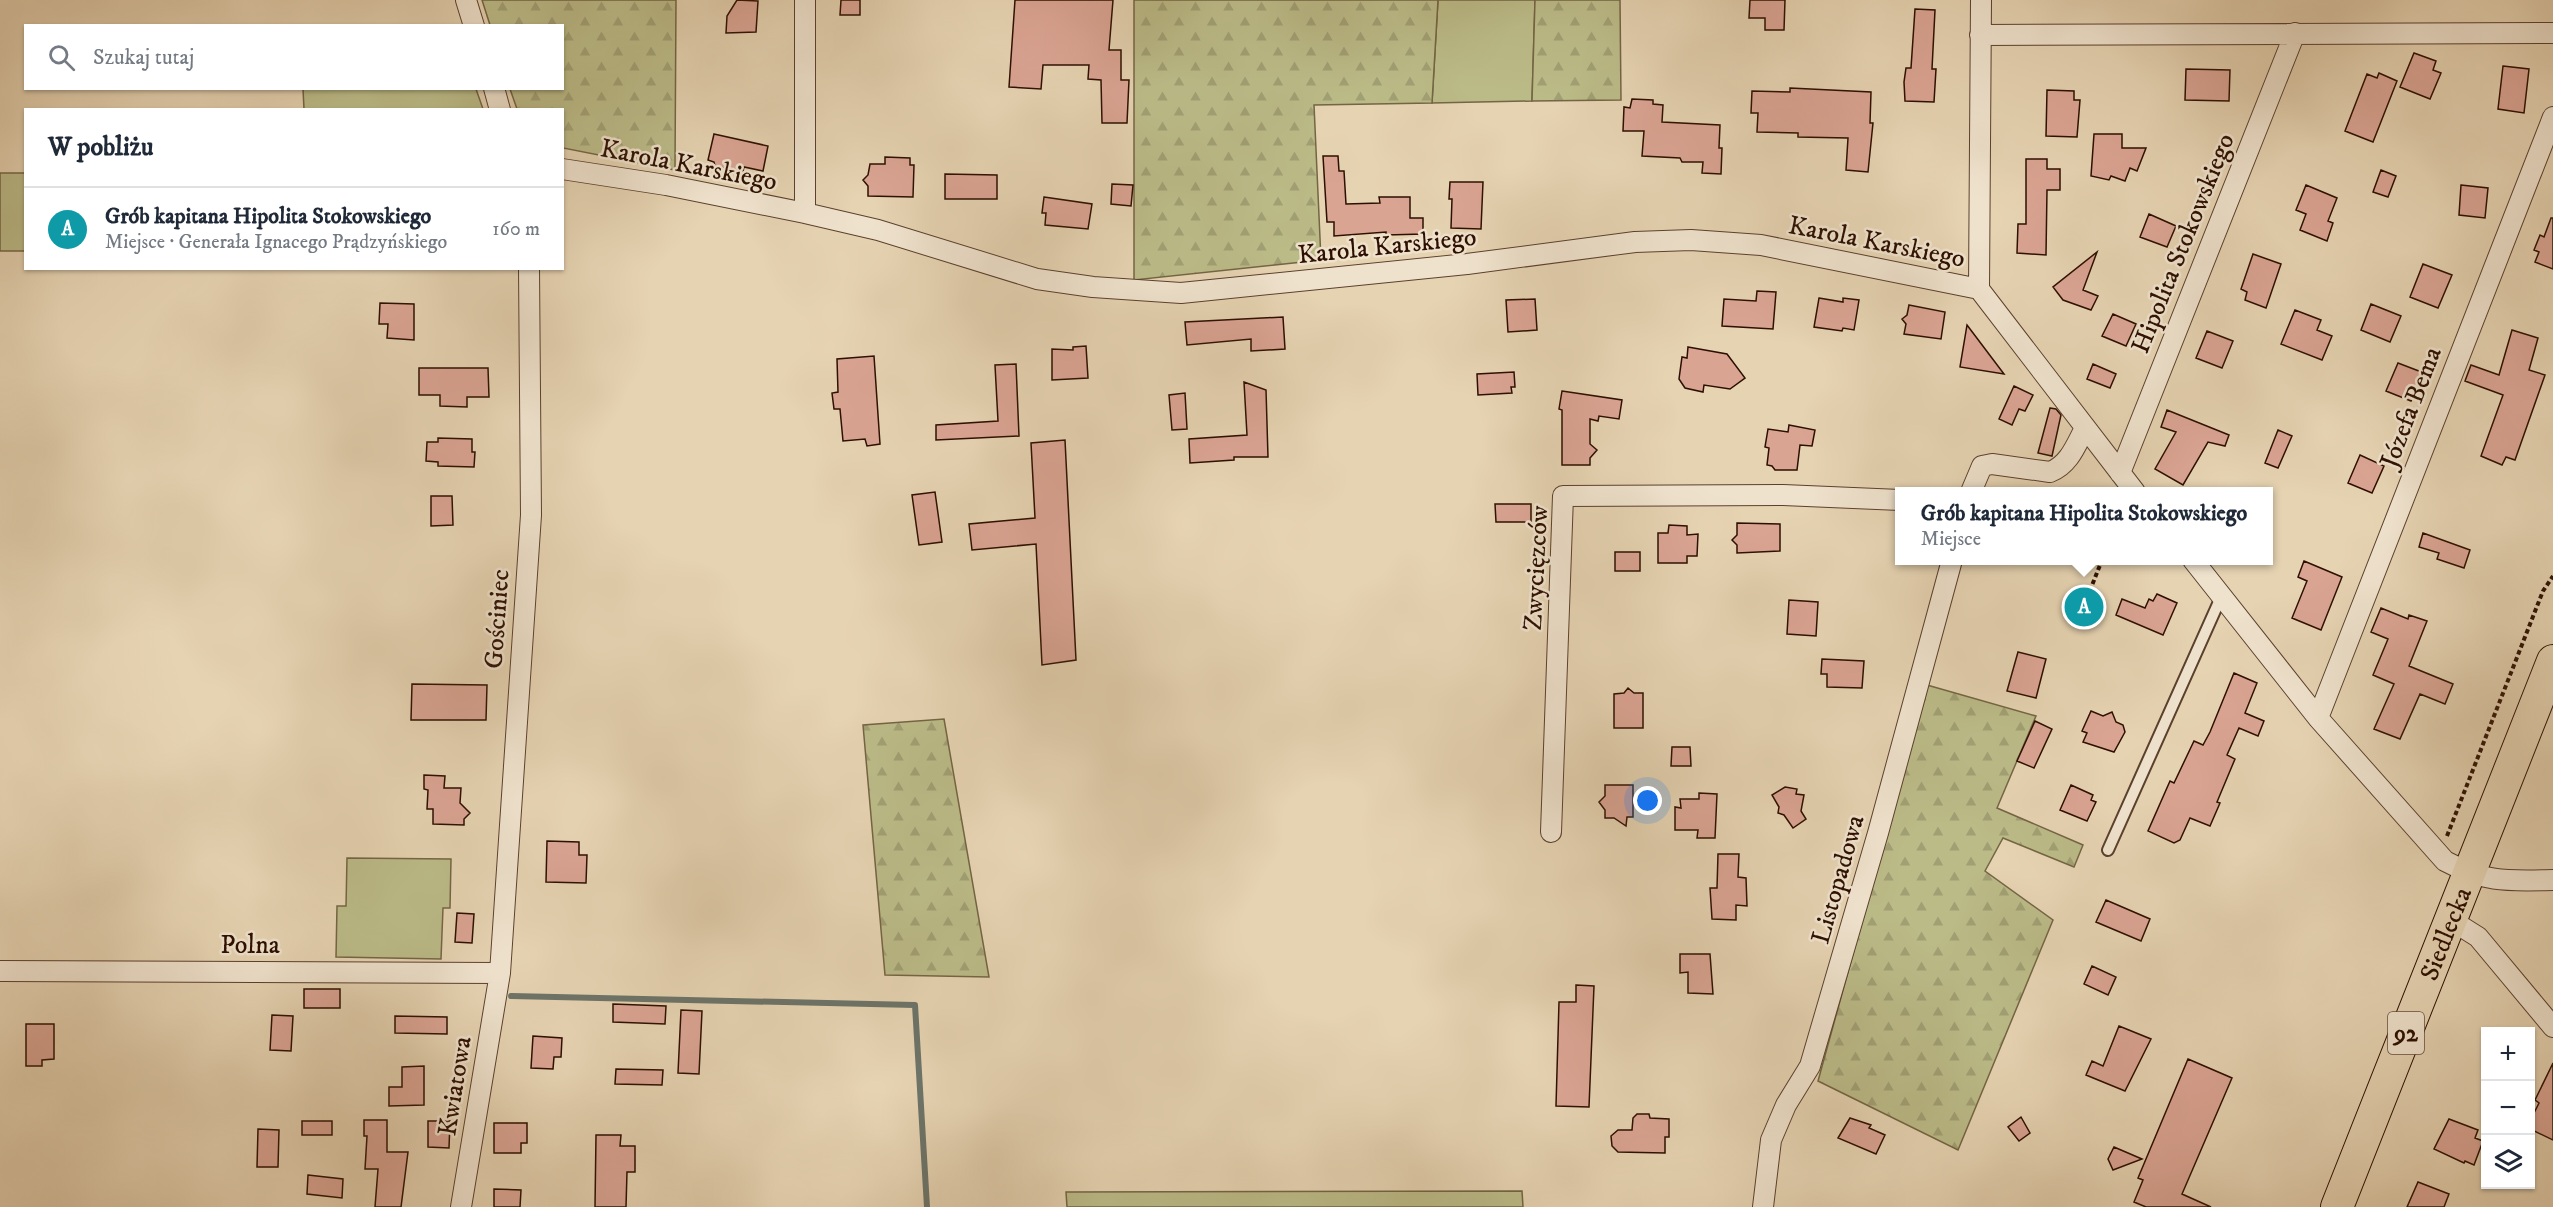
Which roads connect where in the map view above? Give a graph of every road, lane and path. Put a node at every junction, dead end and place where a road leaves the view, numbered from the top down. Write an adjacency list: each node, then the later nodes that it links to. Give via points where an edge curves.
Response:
1 (465, 0): 4 (street)
2 (805, 0): 12 (street, Karola Karskiego)
3 (1981, 0): 7 (street)
4 (473, 24)
5 (2295, 33): 6 (street); 7 (street); 16 (street, Hipolita Stokowskiego)
6 (2553, 33)
7 (1980, 34): 14 (street)
8 (495, 90): 9 (street)
9 (499, 108)
10 (2553, 117): 27 (street, Józefa Bema)
11 (564, 169): 12 (street, Karola Karskiego)
12 (805, 213): 14 (street, Karola Karskiego, via 878,230 1037,279 1136,291 1181,293 1467,264 1635,242 1691,240 1761,245)
13 (529, 270): 34 (street, Gościniec, via 531,515)
14 (1979, 289): 15 (street)
15 (2085, 428): 16 (street); 17 (street, via 2059,469 2050,472 2000,464 1982,466)
16 (2120, 473): 18 (street)
17 (1973, 487)
18 (2131, 487)
19 (1895, 500): 28 (street, Zwycięzców, via 1783,495 1563,496)
20 (1951, 565): 37 (street, Listopadowa, via 1810,1066 1786,1105 1771,1140)
21 (2100, 565): 25 (path)
22 (2196, 565): 24 (street)
23 (2553, 576): 30 (path, via 2447,836)
24 (2222, 595): 27 (street); 29 (lane)
25 (2087, 598)
26 (2553, 661): 30 (main road, Siedlecka / 92)
27 (2318, 718): 30 (street)
28 (1551, 832)
29 (2108, 850)
30 (2457, 867): 31 (street, via 2501,881); 32 (main road, Siedlecka / 92)
31 (2553, 880)
32 (2451, 920): 35 (street, via 2478,937); 38 (main road, Siedlecka / 92)
33 (0, 971): 34 (street, Polna)
34 (500, 974): 36 (street, Kwiatowa)
35 (2553, 1027)
36 (461, 1207)
37 (1763, 1207)
38 (2337, 1207)

